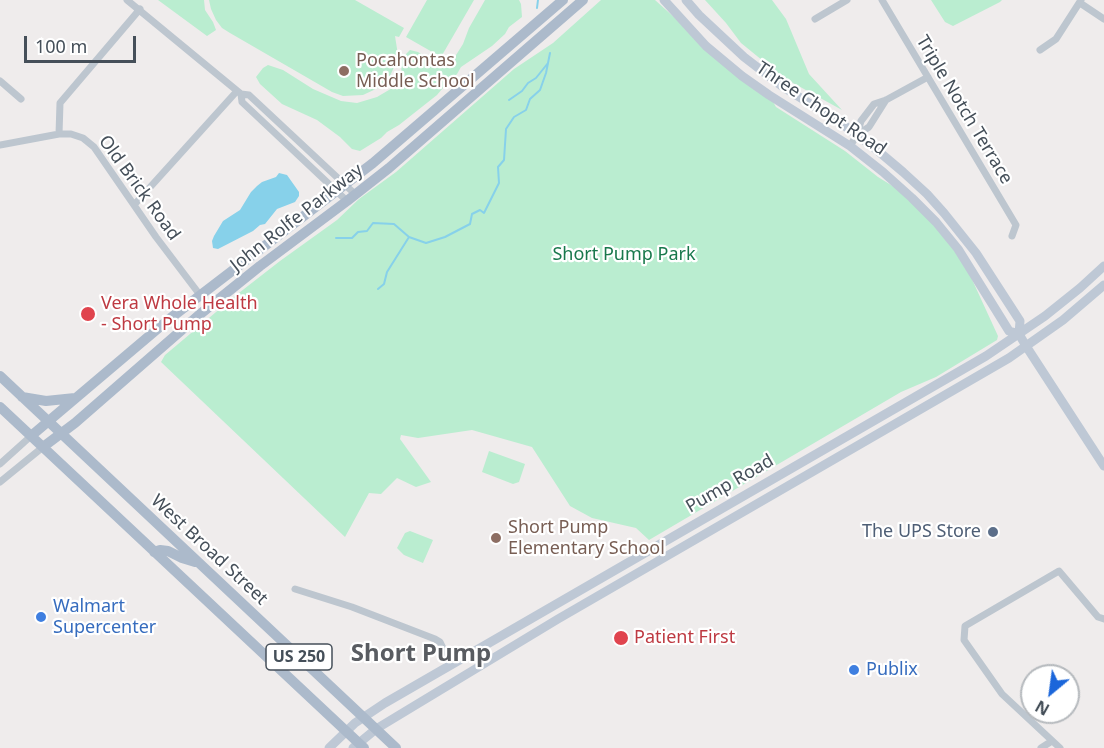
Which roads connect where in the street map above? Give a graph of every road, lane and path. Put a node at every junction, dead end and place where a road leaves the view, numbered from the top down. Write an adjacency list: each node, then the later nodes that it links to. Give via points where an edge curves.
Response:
1 (127, 0): 9 (street)
2 (562, 0): 21 (main road, John Rolfe Parkway)
3 (583, 0): 22 (main road, John Rolfe Parkway)
4 (664, 0): 20 (main road, Three Chopt Road, via 706,46 742,76)
5 (686, 0): 18 (main road, Three Chopt Road, via 769,78)
6 (847, 0): 10 (street)
7 (882, 0): 13 (street, Triple Notch Terrace)
8 (1081, 1): 11 (street); 12 (street, via 1056,39)
9 (140, 9): 15 (street); 17 (street, via 60,103)
10 (815, 19)
11 (1104, 19)
12 (1040, 50)
13 (928, 77): 18 (street, via 886,100 869,127); 24 (street, Triple Notch Terrace, via 1016,225)
14 (0, 81): 16 (street)
15 (239, 93): 21 (street, via 249,96); 23 (street)
16 (21, 99)
17 (60, 134): 19 (street, Old Brick Road); 23 (street, Old Brick Road, via 83,138 94,147)
18 (857, 135): 20 (street); 28 (main road, Three Chopt Road, via 919,186 956,228 1020,321)
19 (0, 145)
20 (850, 146): 28 (main road, Three Chopt Road, via 936,222 958,249 1009,330)
21 (341, 188): 22 (street); 27 (main road, John Rolfe Parkway)
22 (351, 198): 35 (main road, John Rolfe Parkway, via 199,315)
23 (134, 205): 27 (street, Old Brick Road)
24 (1012, 236)
25 (1104, 266): 28 (main road, Pump Road)
26 (1104, 285): 29 (main road, Pump Road)
27 (200, 295): 32 (main road, John Rolfe Parkway)
28 (1020, 334): 29 (main road, Three Chopt Road); 45 (main road, Pump Road)
29 (1026, 346): 39 (main road, Three Chopt Road); 47 (main road, Pump Road)
30 (0, 376): 31 (main road, West Broad Street / US 250)
31 (22, 397): 32 (main road, via 46,401); 34 (main road, West Broad Street / US 250)
32 (76, 398): 34 (main road, John Rolfe Parkway)
33 (0, 407): 36 (main road, US 250)
34 (48, 422): 35 (main road, West Broad Street / US 250); 36 (main road, John Rolfe Parkway)
35 (61, 434): 37 (main road, John Rolfe Parkway); 42 (main road, West Broad Street / US 250)
36 (31, 436): 37 (main road, US 250); 38 (street, John Rolfe Parkway)
37 (43, 447): 40 (street, John Rolfe Parkway); 41 (main road, US 250)
38 (0, 464)
39 (1104, 466)
40 (0, 482)
41 (154, 552): 42 (main road, via 168,551); 48 (main road, US 250)
42 (198, 562): 46 (main road, West Broad Street / US 250)
43 (295, 589): 45 (street, via 435,639)
44 (1104, 619): 49 (street, via 1059,572 965,626 964,640 1002,694)
45 (451, 665): 46 (main road, Pump Road)
46 (364, 717): 47 (main road, West Broad Street / US 250); 48 (main road, Pump Road)
47 (376, 729): 50 (main road, Pump Road); 52 (main road, West Broad Street / US 250)
48 (346, 731): 50 (main road, US 250); 51 (main road, Pump Road)
49 (1052, 741): 53 (street); 54 (street)
50 (358, 746)
51 (329, 748)
52 (396, 748)
53 (1041, 748)
54 (1060, 748)

